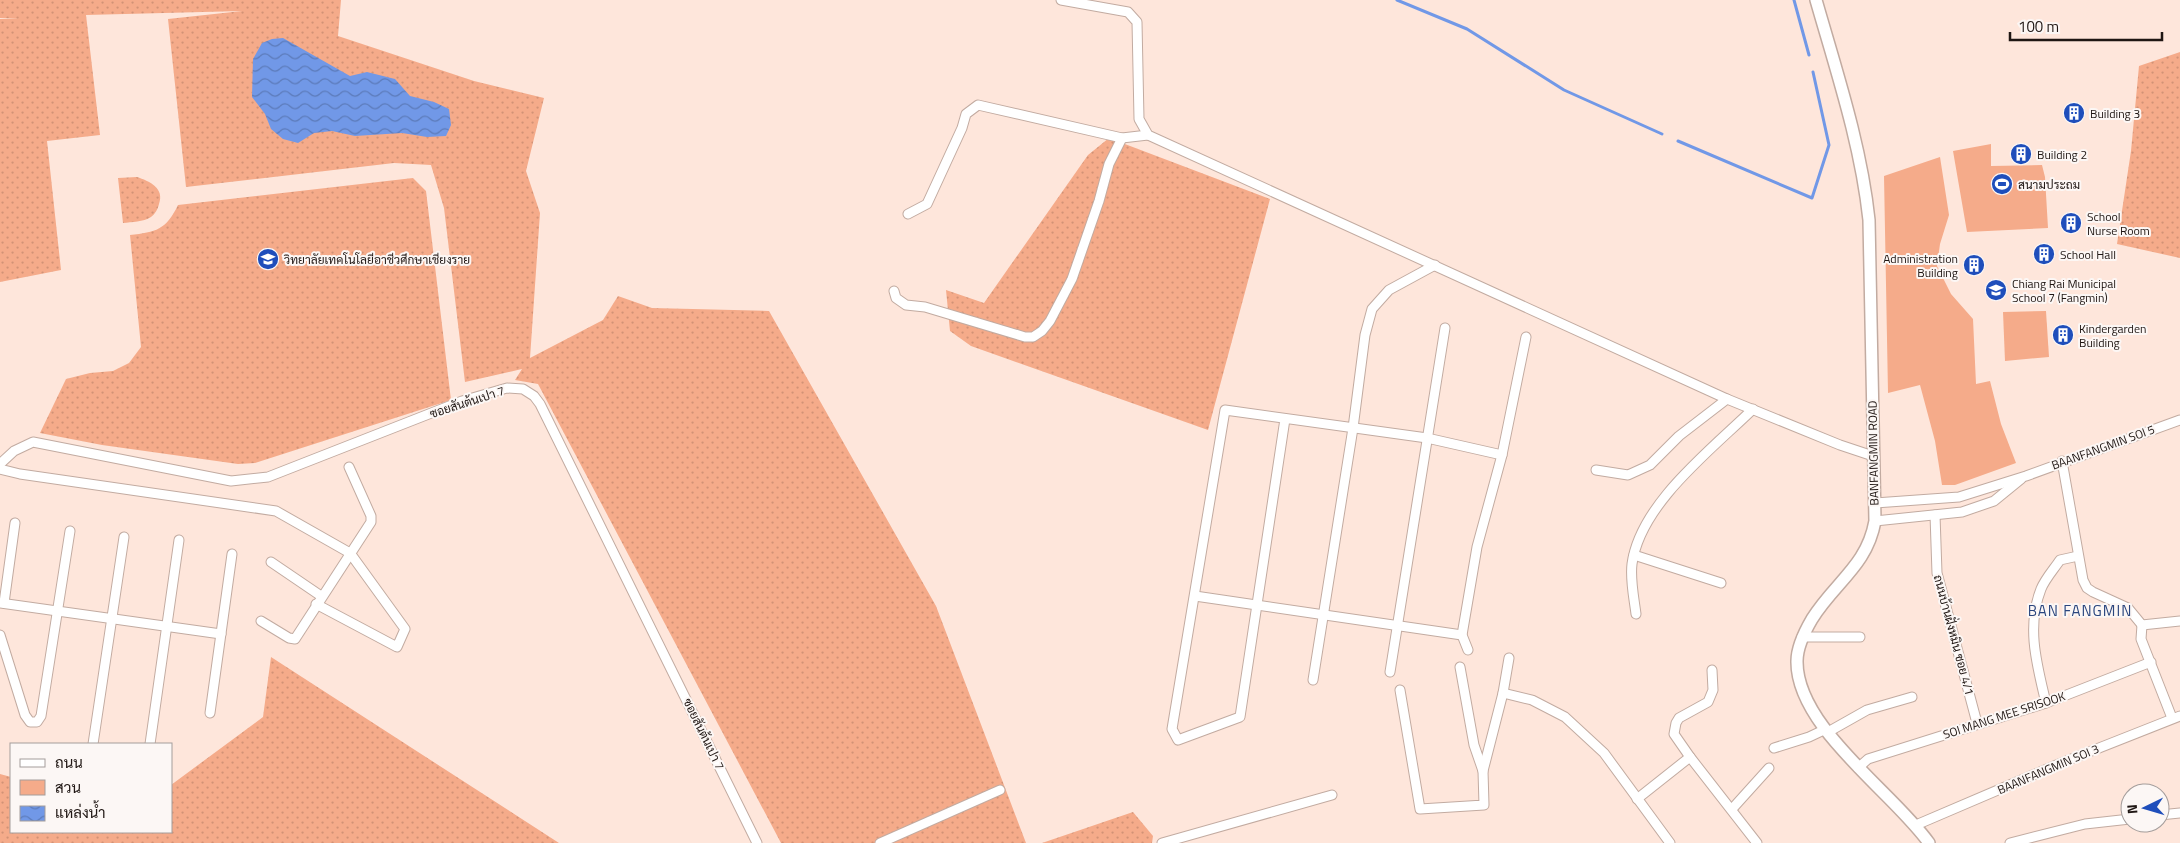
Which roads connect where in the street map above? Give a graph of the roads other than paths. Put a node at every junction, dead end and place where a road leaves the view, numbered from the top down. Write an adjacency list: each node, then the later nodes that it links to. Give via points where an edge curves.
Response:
1 (1061, 0): 3 (street, via 1128,12 1137,22 1138,119)
2 (1816, 0): 17 (street, BANFANGMIN ROAD, via 1851,119 1865,181 1869,220)
3 (1148, 134): 4 (street); 6 (street)
4 (1122, 138): 5 (street, via 978,105 966,114 927,204); 7 (street, via 1109,164 1072,279 1042,331 1033,337 1025,337 925,307 906,305 896,298)
5 (908, 214)
6 (1434, 265): 10 (street); 14 (street, via 1389,290 1372,309 1365,335)
7 (894, 291)
8 (1445, 328): 15 (street)
9 (1526, 337): 16 (street)
10 (1727, 399): 11 (street); 22 (street, via 1679,436 1650,466 1628,475)
11 (1753, 410): 17 (street); 33 (street, via 1662,498 1641,534)
12 (1285, 419): 14 (street); 37 (street, via 1225,410); 40 (street)
13 (2180, 420): 18 (street, BAANFANGMIN SOI 5)
14 (1353, 428): 15 (street); 43 (street)
15 (1427, 438): 16 (street); 48 (street)
16 (1502, 455): 52 (street, via 1477,547)
17 (1873, 456): 24 (street, BANFANGMIN ROAD)
18 (2062, 461): 23 (street, BAANFANGMIN SOI 5); 34 (street)
19 (0, 464): 84 (street, ซอยสันต้นเปา 7, via 14,451 33,442 231,481 268,477 462,400 508,388 524,389 540,404)
20 (349, 467): 31 (street, via 371,516 371,522)
21 (0, 469): 31 (street, via 276,511)
22 (1596, 470)
23 (2026, 476): 24 (street, BAANFANGMIN SOI 5, via 1960,497); 25 (street, BAANFANGMIN SOI 5, via 1994,501 1962,512)
24 (1875, 503): 26 (street, BANFANGMIN ROAD)
25 (1935, 515): 26 (street, BAANFANGMIN SOI 5); 69 (street, ถนนบ้านฝั่งหมิน ซอย 4/1, via 1936,573)
26 (1875, 521): 53 (street, BANFANGMIN ROAD, via 1872,538 1863,555 1830,594)
27 (15, 523): 39 (street)
28 (70, 531): 41 (street)
29 (124, 537): 44 (street)
30 (179, 540): 49 (street)
31 (350, 553): 38 (street); 38 (street, via 405,629 397,647)
32 (232, 554): 50 (street)
33 (1634, 555): 36 (street); 42 (street, via 1632,573)
34 (2078, 556): 47 (street, via 2087,588 2128,608); 66 (street, via 2060,560 2041,587 2033,614 2035,655)
35 (271, 562): 38 (street)
36 (1721, 583)
37 (1195, 596): 40 (street); 40 (street, via 1172,729 1178,740 1240,717)
38 (318, 600): 45 (street, via 295,639)
39 (2, 603): 41 (street)
40 (1257, 606): 43 (street)
41 (59, 611): 44 (street); 56 (street, via 42,716 38,722 30,722 25,715)
42 (1636, 614)
43 (1322, 615): 48 (street); 62 (street)
44 (112, 619): 49 (street); 71 (street)
45 (260, 621)
46 (2180, 621): 47 (street)
47 (2142, 625): 58 (street, via 2141,639)
48 (1397, 626): 52 (street); 61 (street)
49 (167, 627): 50 (street); 72 (street)
50 (221, 634): 67 (street)
51 (0, 635): 56 (street)
52 (1462, 635): 55 (street)
53 (1802, 637): 54 (street); 70 (street, BANFANGMIN ROAD, via 1797,660 1798,679)
54 (1860, 638)
55 (1468, 650)
56 (3, 654)
57 (1509, 658): 64 (street)
58 (2151, 662): 66 (street, SOI MANG MEE SRISOOK); 68 (street)
59 (1460, 667): 77 (street, via 1474,745)
60 (1712, 670): 74 (street, via 1713,690 1708,702 1679,718 1674,728 1677,739)
61 (1390, 672)
62 (1313, 680)
63 (1400, 690): 77 (street, via 1420,810 1484,805)
64 (1503, 694): 77 (street); 80 (street, via 1532,700 1565,717 1604,753)
65 (1912, 697): 70 (street, via 1866,710)
66 (2046, 703): 69 (street, SOI MANG MEE SRISOOK)
67 (210, 713)
68 (2176, 718): 83 (street, BAANFANGMIN SOI 3)
69 (1977, 724): 76 (street, SOI MANG MEE SRISOOK, via 1868,760)
70 (1827, 731): 73 (street); 76 (street, BANFANGMIN ROAD)
71 (93, 743)
72 (150, 743)
73 (1774, 748)
74 (1690, 757): 80 (street); 81 (street)
75 (1769, 768): 81 (street)
76 (1858, 768): 83 (street, BANFANGMIN ROAD)
77 (1483, 771)
78 (1000, 790): 85 (street)
79 (1332, 796): 86 (street)
80 (1638, 799): 87 (street)
81 (1732, 809): 88 (street)
82 (2120, 819): 90 (street, via 2085,824)
83 (1916, 825): 89 (street, BANFANGMIN ROAD)
84 (757, 843)
85 (880, 843)
86 (1162, 843)
87 (1670, 843)
88 (1757, 843)
89 (1929, 843)
90 (2010, 843)

